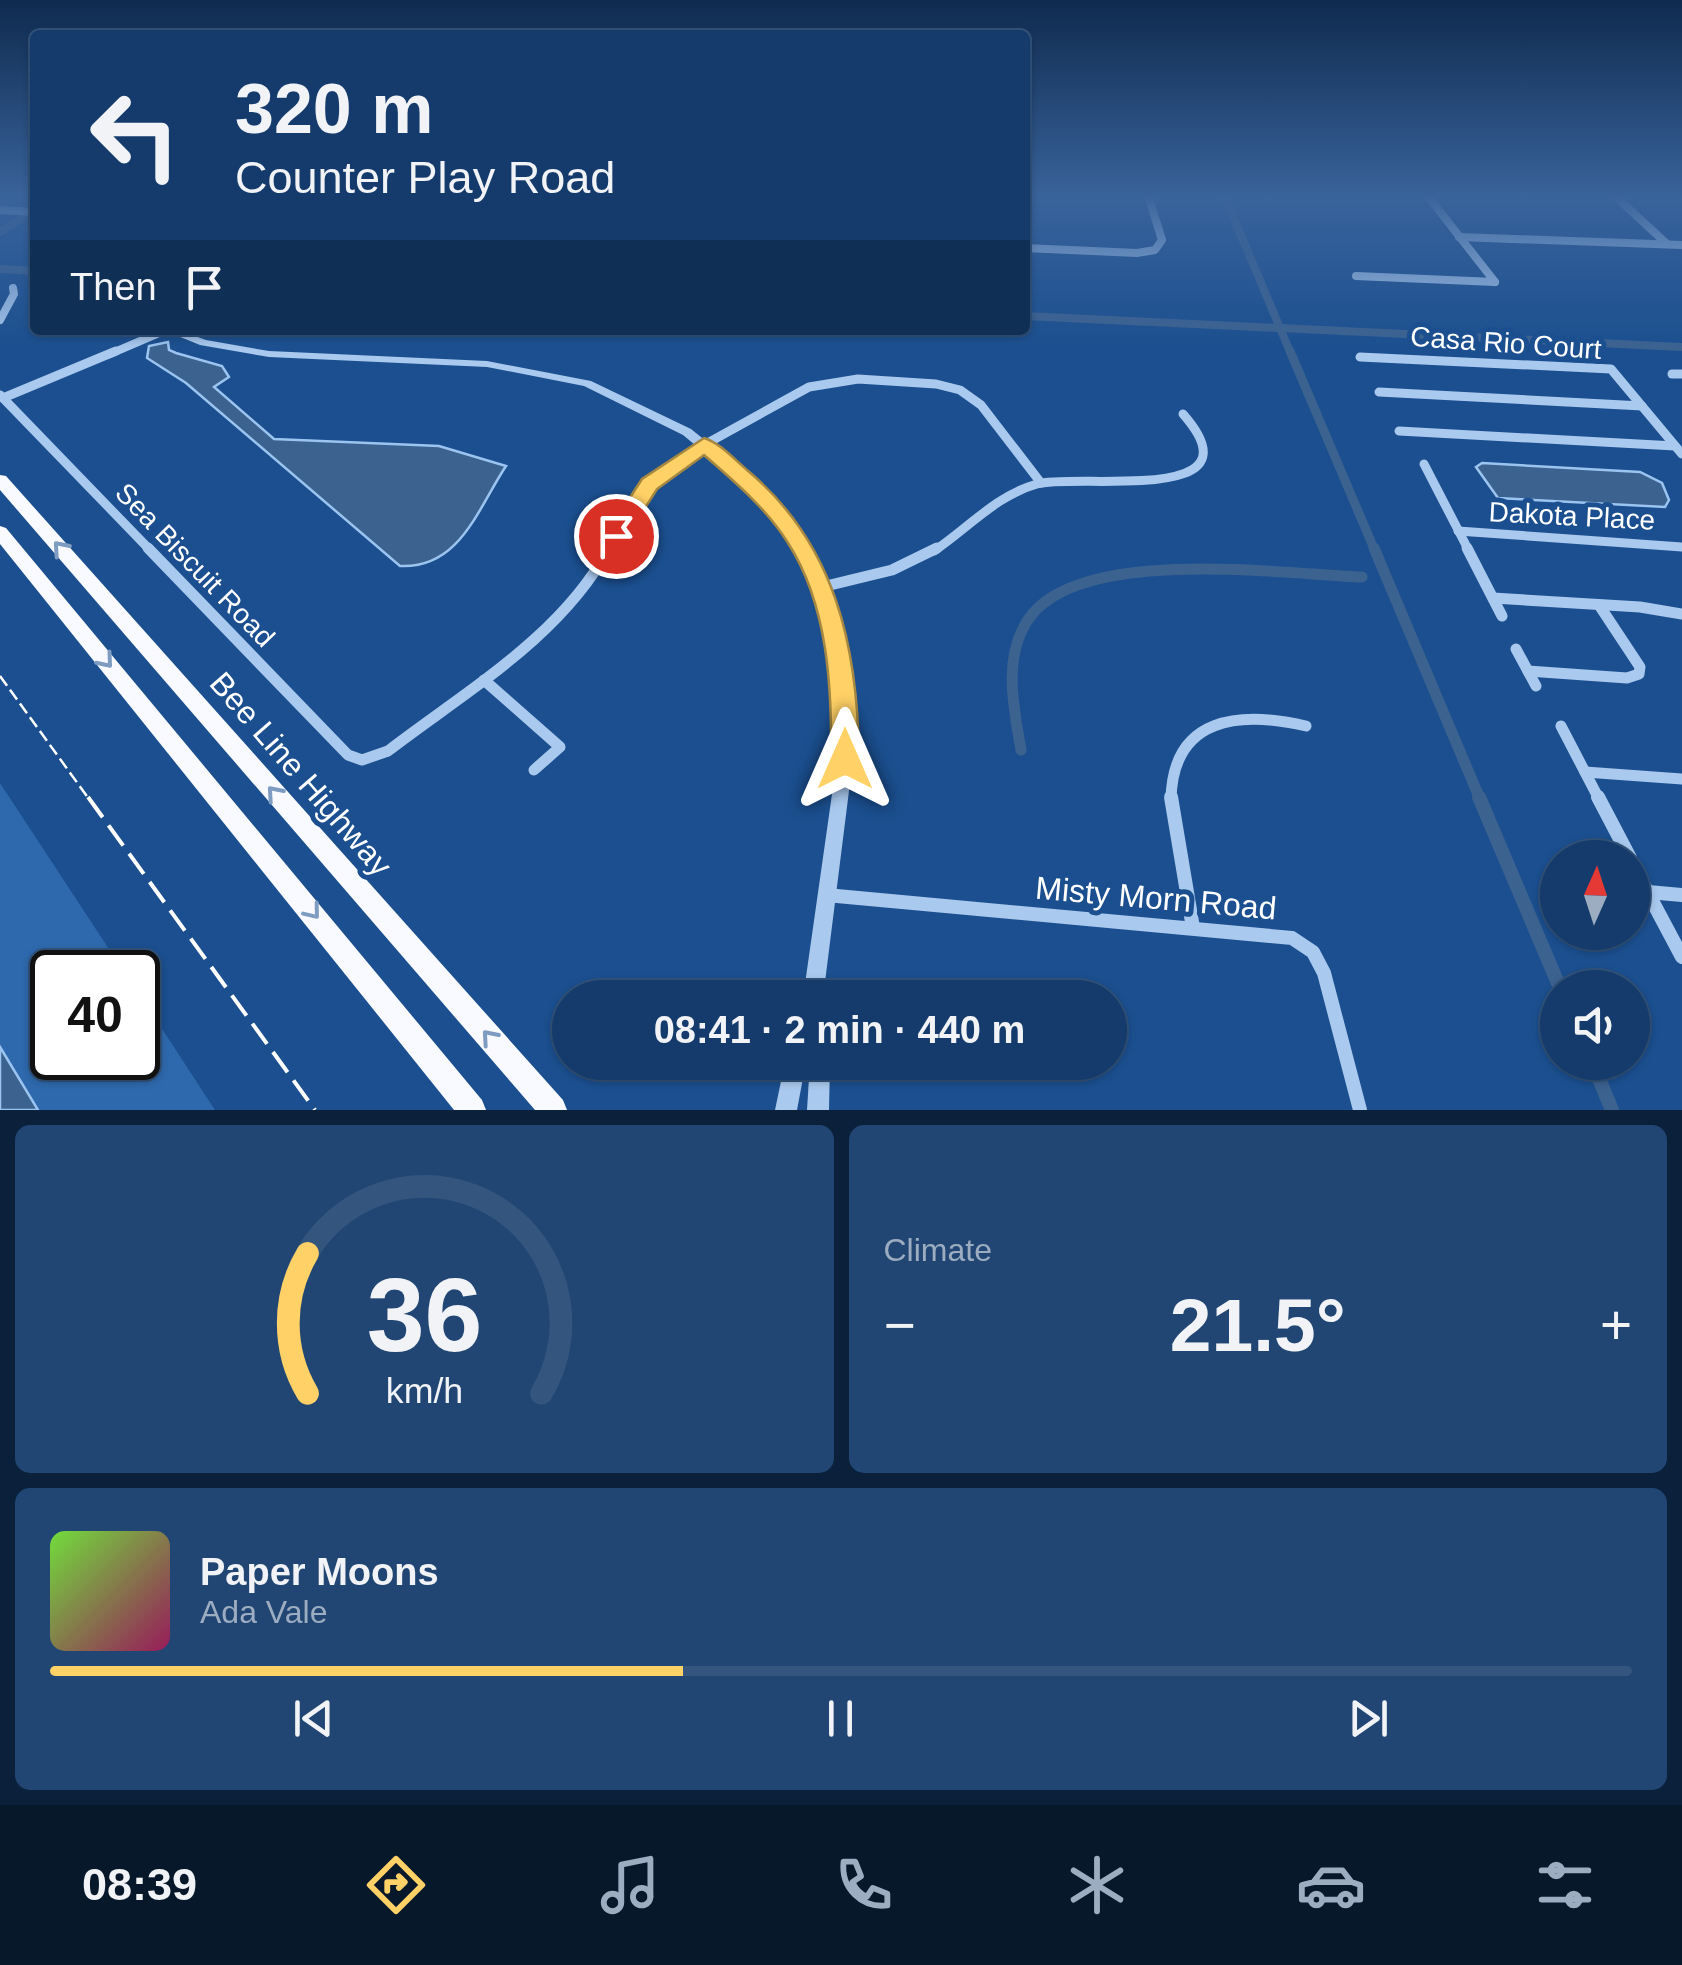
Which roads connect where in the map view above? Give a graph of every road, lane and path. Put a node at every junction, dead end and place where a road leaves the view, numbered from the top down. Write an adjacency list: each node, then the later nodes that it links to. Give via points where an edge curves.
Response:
1 (1157, 247): 3 (street, via 1137,253)
2 (1467, 247): 4 (street, via 1495,282)
3 (1030, 248)
4 (1356, 276)
5 (13, 288): 6 (street)
6 (0, 320)
7 (155, 335): 11 (street)
8 (181, 335): 15 (street, via 290,357 460,362 550,374 630,401)
9 (1360, 356): 12 (street, Casa Rio Court, via 1612,369)
10 (1378, 392): 12 (street)
11 (2, 397): 30 (street, Sea Biscuit Road, via 348,755 362,760 388,751)
12 (1642, 406): 16 (street, Casa Rio Court)
13 (1184, 414): 19 (street, via 1204,454 1188,476)
14 (1398, 431): 16 (street, Casa Rio Court)
15 (704, 445): 19 (street, via 820,383 936,384 978,402); 23 (street, via 753,486 797,538); 30 (street, via 649,484 581,593)
16 (1678, 450)
17 (1424, 464): 20 (street)
18 (0, 480): 48 (highway, Bee Line Highway, one-way to 18)
19 (1040, 483): 23 (street, via 997,501 912,562)
20 (1458, 531): 22 (street, Dakota Place); 24 (street)
21 (0, 532): 47 (highway, one-way to 47)
22 (1682, 547)
23 (822, 587): 39 (street, via 845,693 845,759)
24 (1493, 598): 25 (street); 27 (street)
25 (1599, 604): 26 (street); 29 (street, via 1639,674)
26 (1682, 614)
27 (1502, 616)
28 (1516, 649): 29 (street)
29 (1528, 671): 31 (street)
30 (484, 680): 34 (street, via 560,747)
31 (1536, 686)
32 (1306, 726): 42 (street, via 1256,716 1224,720 1197,735 1179,756 1171,799)
33 (1560, 726): 35 (street)
34 (534, 770)
35 (1585, 772): 36 (street); 37 (street)
36 (1682, 780)
37 (1621, 840)
38 (1650, 892): 40 (street)
39 (825, 895): 42 (street, Misty Morn Road); 44 (street)
40 (1682, 895)
41 (1650, 896): 43 (street)
42 (1193, 928): 51 (street, Misty Morn Road, via 1282,936 1313,952)
43 (1682, 957)
44 (815, 980)
45 (792, 1080): 49 (street)
46 (819, 1080): 50 (street)
47 (472, 1110)
48 (553, 1110)
49 (786, 1110)
50 (818, 1110)
51 (1360, 1110)

